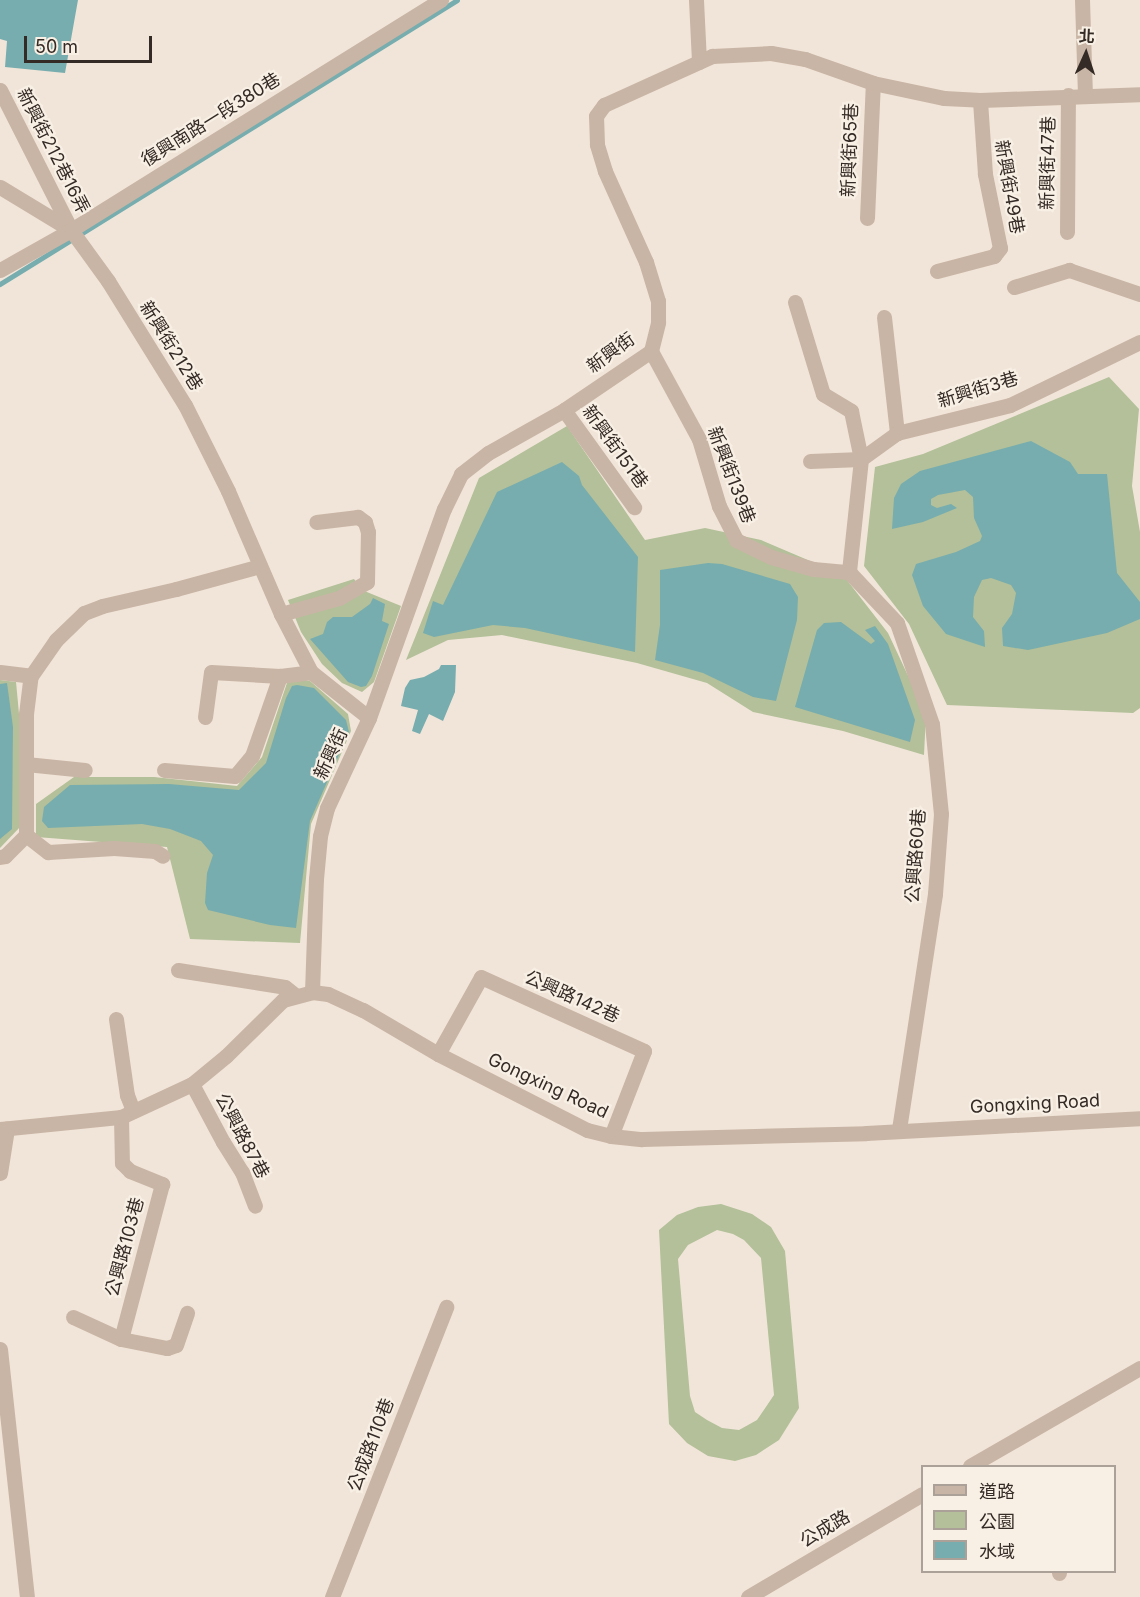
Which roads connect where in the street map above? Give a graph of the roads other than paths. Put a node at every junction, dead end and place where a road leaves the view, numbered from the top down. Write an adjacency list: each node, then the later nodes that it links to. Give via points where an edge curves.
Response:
1 (441, 0): 13 (street, 復興南路一段380巷)
2 (696, 0): 4 (street)
3 (1082, 0): 9 (street)
4 (699, 62): 5 (street, 新興街, via 712,56 771,53 805,59); 22 (street, 新興街, via 604,105 596,116 597,144 605,171 646,262 658,301)
5 (873, 83): 10 (street, 新興街, via 944,98); 12 (street, 新興街65巷)
6 (0, 90): 13 (street, 新興街212巷16弄)
7 (1140, 94): 9 (street, 新興街)
8 (1068, 95): 9 (street, 新興街); 10 (street, 新興街); 14 (street, 新興街47巷)
9 (1085, 95)
10 (980, 100): 16 (street, 新興街49巷, via 985,174 1000,248 994,256)
11 (0, 187): 13 (street, 新興街212巷)
12 (867, 218)
13 (71, 230): 15 (street, 復興南路一段380巷); 29 (street, 新興街212巷, via 108,281 185,405)
14 (1067, 232)
15 (0, 270)
16 (937, 271)
17 (1014, 287): 18 (street, via 1069,270)
18 (1140, 294)
19 (795, 302): 25 (street, via 823,394 851,411)
20 (884, 317): 24 (street)
21 (1140, 342): 24 (street, 新興街3巷, via 1010,405)
22 (651, 351): 23 (street, 新興街); 30 (street, 新興街139巷, via 699,440 719,506 736,540 771,557 813,569)
23 (564, 410): 27 (street, 新興街151巷); 37 (street, 新興街, via 488,453 461,474 444,509)
24 (897, 433): 25 (street, 新興街3巷)
25 (861, 459): 26 (street); 30 (street)
26 (810, 461)
27 (634, 507)
28 (316, 522): 31 (street, via 358,517 365,522 367,582 339,598)
29 (260, 566): 31 (street, 新興街212巷); 34 (street, via 84,613 56,640)
30 (849, 572): 53 (street, 公興路60巷, via 897,623 932,724 941,814 935,894)
31 (281, 614): 33 (street, 新興街212巷)
32 (0, 672): 34 (street)
33 (311, 672): 35 (street); 37 (street, 新興街212巷)
34 (31, 676): 38 (street)
35 (280, 676): 36 (street, via 211,672); 40 (street, via 252,756 235,776)
36 (205, 717)
37 (369, 718): 45 (street, 新興街, via 327,808 320,836)
38 (26, 764): 39 (street); 41 (street)
39 (85, 770)
40 (164, 770)
41 (26, 835): 42 (street, via 48,852 114,849); 43 (street)
42 (164, 856)
43 (0, 857)
44 (178, 970): 46 (street, via 285,987)
45 (312, 992): 46 (street, Gongxing Road); 48 (street, Gongxing Road, via 328,994 363,1010)
46 (295, 995): 49 (street, Gongxing Road, via 283,1000)
47 (116, 1019): 50 (street, via 128,1095)
48 (438, 1054): 54 (street, Gongxing Road, via 587,1130); 54 (street, 公興路142巷, via 482,977 644,1051)
49 (192, 1084): 50 (street, Gongxing Road); 56 (street, 公興路87巷, via 242,1172)
50 (127, 1114): 52 (street, Gongxing Road); 60 (street, 公興路103巷, via 122,1162 130,1171 162,1184)
51 (1140, 1118): 53 (street, Gongxing Road)
52 (3, 1129): 55 (street)
53 (899, 1130): 54 (street, Gongxing Road, via 642,1139)
54 (611, 1136)
55 (0, 1173)
56 (255, 1206)
57 (446, 1307): 68 (street, 公成路110巷)
58 (187, 1313): 60 (street, via 176,1345 167,1348)
59 (73, 1317): 60 (street)
60 (121, 1339)
61 (0, 1349): 67 (street)
62 (1140, 1368): 63 (street)
63 (994, 1452): 64 (street); 65 (street)
64 (973, 1465)
65 (1001, 1465)
66 (921, 1495): 69 (street, 公成路)
67 (27, 1597)
68 (332, 1597)
69 (748, 1597)

